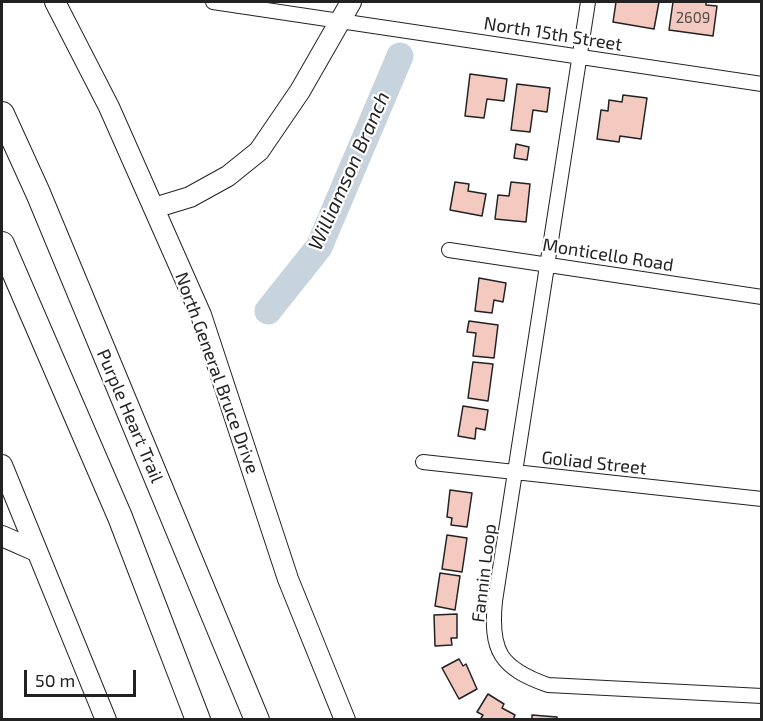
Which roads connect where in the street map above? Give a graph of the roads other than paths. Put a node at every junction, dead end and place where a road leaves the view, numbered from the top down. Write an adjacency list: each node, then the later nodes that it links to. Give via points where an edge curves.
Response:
1 (55, 2): 9 (main road, North General Bruce Drive, via 109,106)
2 (213, 2): 5 (street, North 15th Street)
3 (351, 2): 5 (main road)
4 (588, 2): 6 (street, Fannin Loop)
5 (338, 21): 6 (street, North 15th Street); 9 (main road, via 300,91 259,151 228,176 190,197)
6 (580, 56): 7 (street, North 15th Street); 12 (street, Fannin Loop)
7 (762, 84)
8 (2, 114): 23 (highway, Purple Heart Trail)
9 (154, 208): 24 (main road, North General Bruce Drive, via 201,315 288,579)
10 (2, 244): 22 (highway, via 120,517)
11 (449, 249): 12 (street, Monticello Road)
12 (549, 263): 13 (street, Monticello Road); 16 (street, Fannin Loop)
13 (762, 297)
14 (423, 462): 16 (street, Goliad Street)
15 (2, 465): 19 (main road)
16 (515, 473): 17 (street, Goliad Street); 20 (street, Fannin Loop, via 493,623 496,645 508,666 548,684)
17 (762, 499)
18 (2, 536): 19 (main road)
19 (36, 551): 21 (main road)
20 (762, 696)
21 (106, 720)
22 (198, 720)
23 (256, 720)
24 (345, 720)

